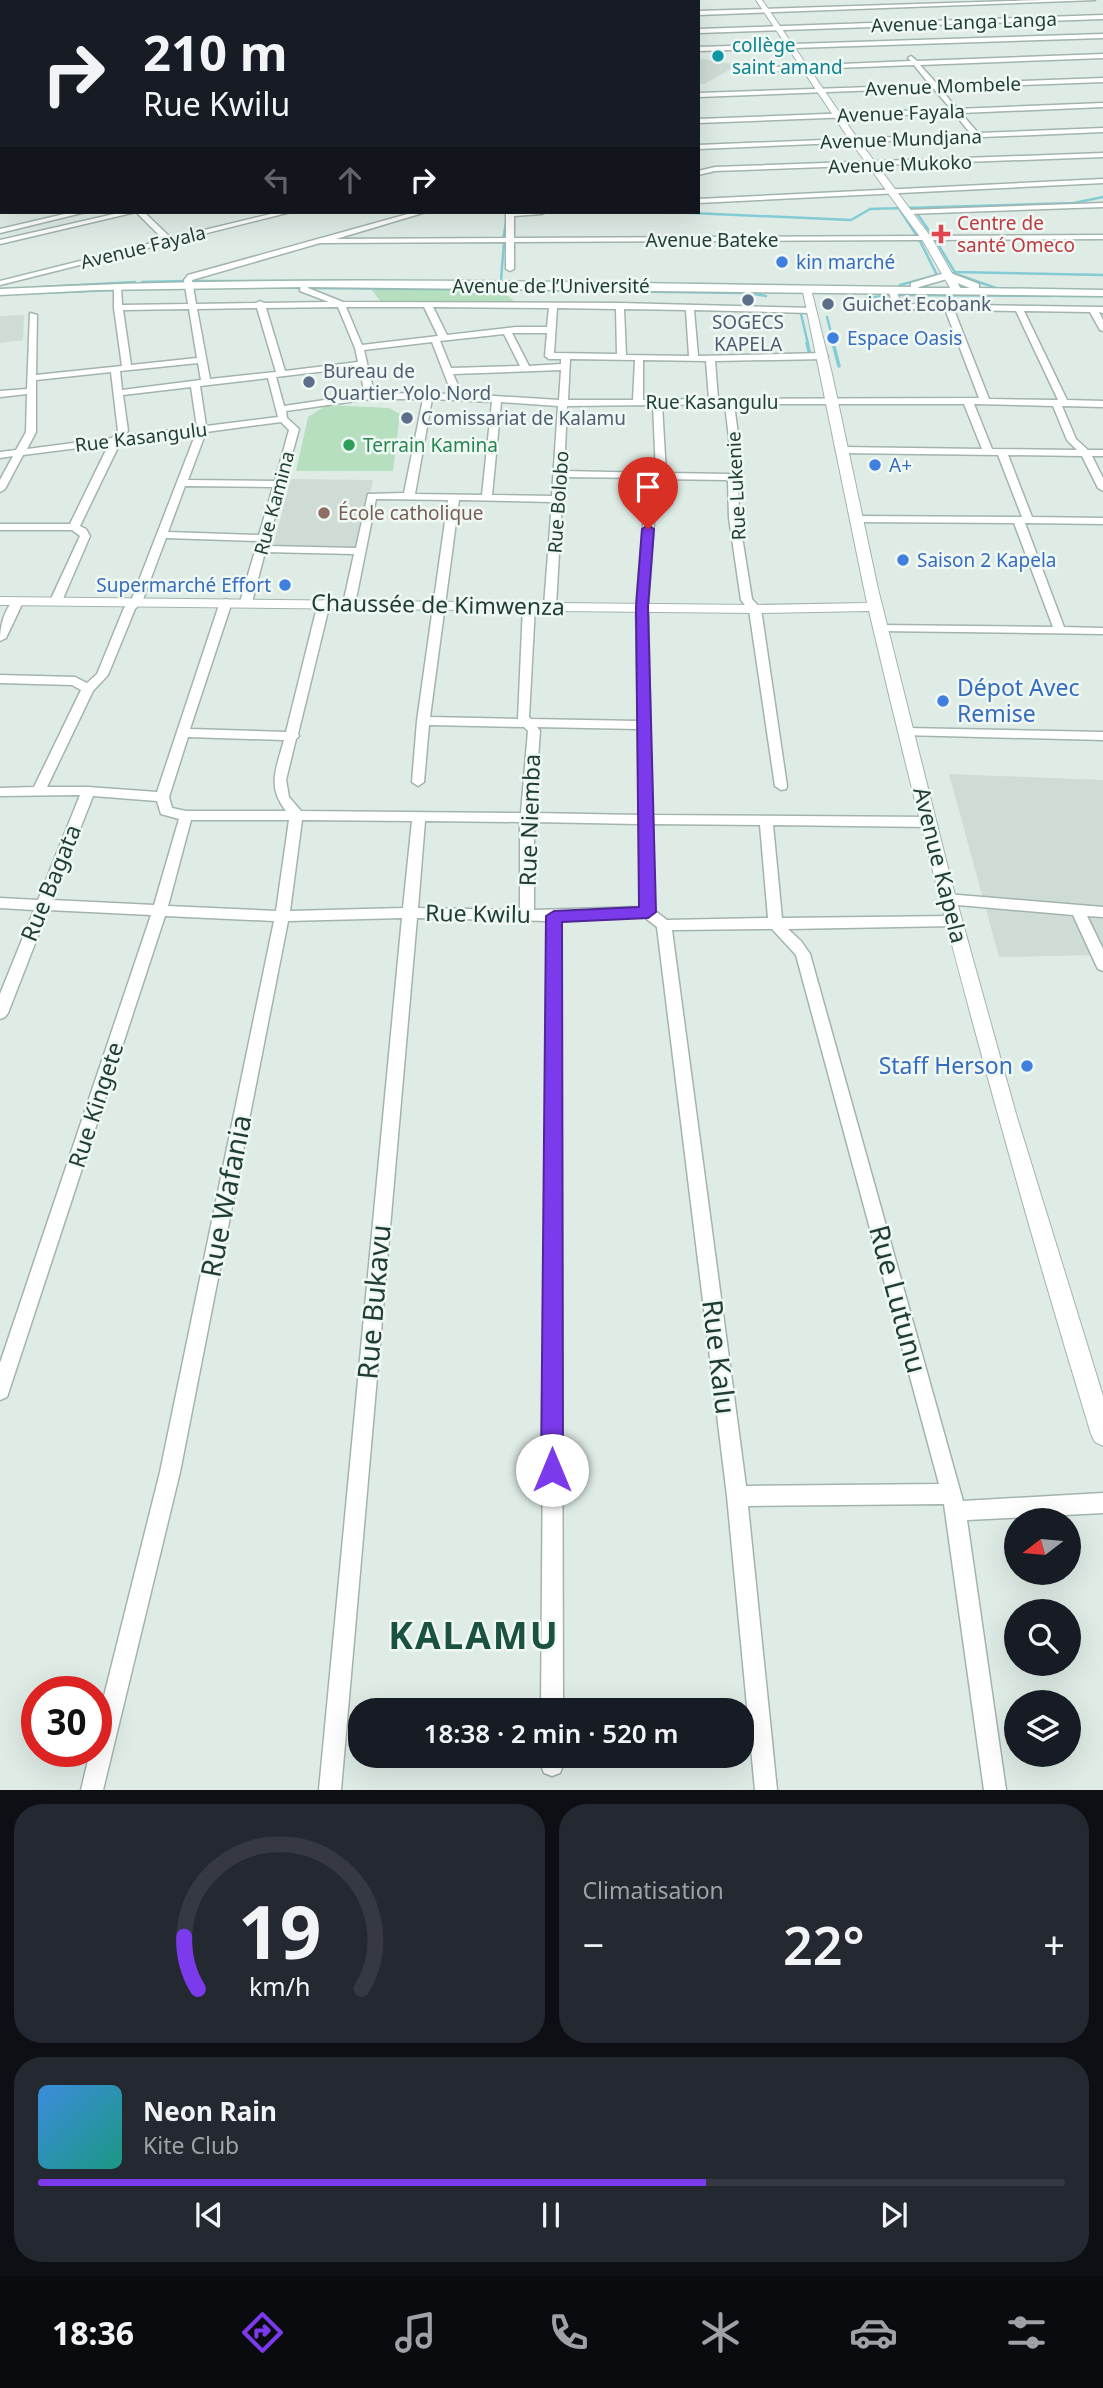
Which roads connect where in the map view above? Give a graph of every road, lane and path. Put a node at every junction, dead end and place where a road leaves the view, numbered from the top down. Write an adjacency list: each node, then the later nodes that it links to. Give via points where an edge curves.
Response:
1 (759, 0): 6 (street)
2 (859, 0): 5 (street)
3 (1092, 0): 4 (street)
4 (1035, 1): 5 (street); 9 (street)
5 (866, 8): 6 (street); 10 (street)
6 (766, 11): 7 (street); 12 (street)
7 (700, 13)
8 (1103, 17): 9 (street, Avenue Langa Langa)
9 (1057, 19): 10 (street, Avenue Langa Langa); 11 (street)
10 (881, 24): 12 (street, Avenue Langa Langa); 17 (street)
11 (1065, 25)
12 (779, 29): 13 (street, Avenue Langa Langa); 19 (street)
13 (700, 31)
14 (1073, 31): 16 (street)
15 (1103, 36): 16 (street)
16 (1081, 37): 17 (street); 18 (street)
17 (898, 43): 19 (street); 23 (street)
18 (1088, 43)
19 (791, 47): 20 (street); 24 (street)
20 (700, 49)
21 (1096, 50): 22 (street)
22 (1103, 56): 23 (street)
23 (915, 63): 24 (street); 27 (street)
24 (806, 68): 25 (street); 28 (street)
25 (754, 70)
26 (1103, 80): 27 (street, Avenue Mombele)
27 (934, 86): 28 (street, Avenue Mombele); 31 (street)
28 (821, 90): 29 (street, Avenue Mombele); 32 (street)
29 (700, 95)
30 (1103, 105): 31 (street, Avenue Fayala)
31 (955, 111): 32 (street, Avenue Fayala); 35 (street)
32 (838, 116): 33 (street, Avenue Fayala); 36 (street)
33 (700, 121)
34 (1103, 130): 35 (street, Avenue Mundjana)
35 (981, 135): 36 (street, Avenue Mundjana); 37 (street)
36 (854, 140): 38 (street, Avenue Mundjana); 43 (street)
37 (993, 144)
38 (700, 147)
39 (1000, 152): 41 (street)
40 (1103, 155): 41 (street, Avenue Mukoko)
41 (1007, 160): 43 (street, Avenue Mukoko)
42 (701, 161): 44 (street)
43 (874, 166): 44 (street, Avenue Mukoko); 47 (street)
44 (715, 169): 45 (street, Avenue Mukoko)
45 (700, 173)
46 (1103, 181): 47 (street)
47 (893, 191): 48 (street); 50 (street)
48 (700, 201)
49 (1103, 205): 50 (street)
50 (907, 209): 60 (street)
51 (73, 214): 57 (street)
52 (123, 214): 62 (street)
53 (142, 214): 61 (street)
54 (279, 214): 61 (street, Avenue Fayala)
55 (415, 214): 63 (street)
56 (510, 214): 59 (street)
57 (0, 231)
58 (1103, 237): 60 (street, Avenue Bateke)
59 (509, 240): 60 (street, Avenue Bateke); 63 (street, Avenue Bateke); 64 (street)
60 (928, 240): 65 (street)
61 (169, 241): 66 (street, Avenue Fayala)
62 (0, 242)
63 (320, 242): 68 (street, via 191,277)
64 (510, 269)
65 (948, 275): 72 (main road); 73 (street); 75 (main road)
66 (0, 283)
67 (305, 284): 68 (main road, Avenue de l’Université); 70 (main road, Avenue de l’Université); 79 (street, via 303,289)
68 (190, 285): 69 (main road, Avenue de l’Université); 84 (street)
69 (117, 286): 74 (main road, Avenue de l’Université); 86 (street)
70 (591, 286): 71 (main road, Avenue de l’Université); 81 (street)
71 (806, 289): 72 (main road, Avenue de l’Université); 89 (street, Avenue Kapela)
72 (893, 291): 73 (main road, Avenue de l’Université); 87 (street, via 896,303 902,306)
73 (957, 291): 75 (main road, Avenue de l’Université)
74 (0, 292)
75 (993, 292): 76 (main road, Avenue de l’Université)
76 (1052, 292): 77 (main road, Avenue de l’Université); 90 (street)
77 (1103, 293)
78 (260, 303): 79 (street); 84 (street); 111 (street)
79 (341, 304): 80 (street); 98 (street)
80 (427, 304): 94 (street); 97 (street)
81 (601, 304): 82 (street); 83 (street)
82 (553, 305): 94 (street); 96 (street)
83 (620, 305): 85 (street); 100 (street)
84 (190, 306): 86 (street); 104 (street)
85 (690, 307): 89 (street); 102 (street)
86 (118, 308): 108 (street)
87 (949, 308): 88 (street); 123 (street)
88 (1019, 309): 90 (street); 129 (street)
89 (812, 310): 99 (street, Avenue Kapela)
90 (1067, 310): 91 (street)
91 (1093, 310): 92 (street); 95 (street)
92 (1103, 310)
93 (33, 315): 112 (street)
94 (509, 320): 96 (street); 97 (street); 107 (street)
95 (1103, 328)
96 (551, 330): 105 (street, via 550,356)
97 (440, 340): 98 (street); 110 (street)
98 (359, 348): 106 (street)
99 (824, 356): 103 (street); 121 (street, Avenue Kapela)
100 (622, 357): 101 (street); 105 (street)
101 (639, 358): 102 (street); 124 (street)
102 (694, 358): 103 (street)
103 (710, 359): 127 (street)
104 (201, 360): 108 (street); 113 (street)
105 (566, 362): 107 (street); 126 (street, Rue Bolobo)
106 (364, 365): 111 (street); 117 (street)
107 (525, 367): 110 (street)
108 (127, 368): 109 (street)
109 (115, 369): 112 (street); 115 (street)
110 (449, 371): 119 (street)
111 (276, 374): 113 (street); 131 (street)
112 (32, 378): 114 (street)
113 (200, 383): 115 (street); 132 (street)
114 (31, 391): 116 (street); 140 (street, via 32,427)
115 (117, 393): 133 (street, via 123,431)
116 (0, 394)
117 (370, 396): 118 (street, Rue Kasangulu); 131 (street, Rue Kasangulu)
118 (428, 396): 119 (street, Rue Kasangulu); 148 (street)
119 (458, 397): 120 (street, Rue Kasangulu)
120 (497, 399): 126 (street, Rue Kasangulu); 150 (street)
121 (833, 401): 122 (street, Rue Kasangulu); 128 (street, Rue Kasangulu); 134 (street, Avenue Kapela)
122 (968, 401): 123 (street, Rue Kasangulu); 135 (street)
123 (985, 401): 129 (street, Rue Kasangulu)
124 (638, 402): 125 (street, Rue Kasangulu); 126 (street, Rue Kasangulu)
125 (657, 402): 127 (street, Rue Kasangulu); 142 (street)
126 (563, 403): 141 (street, Rue Bolobo)
127 (714, 403): 128 (street, Rue Kasangulu)
128 (729, 403): 143 (street, Rue Lukenie, via 738,472)
129 (1064, 403): 130 (street, Rue Kasangulu); 137 (street, via 1057,405 1072,440)
130 (1103, 404)
131 (281, 414): 132 (street, Rue Kasangulu); 145 (street, Rue Kamina, via 294,429)
132 (202, 429): 133 (street, Rue Kasangulu); 144 (street)
133 (117, 438): 140 (street, Rue Kasangulu); 156 (street)
134 (841, 450): 135 (street); 152 (street, Avenue Kapela)
135 (988, 451): 136 (street)
136 (1002, 452): 137 (street); 153 (street)
137 (1086, 453): 138 (street); 146 (street)
138 (1103, 453)
139 (0, 454): 140 (street, Rue Kasangulu)
140 (22, 454): 147 (street)
141 (560, 474): 142 (street); 151 (street, Rue Bolobo)
142 (656, 476): 143 (street); 171 (street)
143 (733, 477): 173 (street, Rue Lukenie, via 742,576 747,600)
144 (181, 483): 145 (street); 157 (street)
145 (280, 484): 158 (street, Rue Kamina)
146 (1103, 488)
147 (0, 489)
148 (409, 496): 149 (street); 159 (street, via 372,496)
149 (454, 497): 150 (street); 168 (street)
150 (487, 497): 151 (street)
151 (559, 499): 170 (street, Rue Bolobo)
152 (857, 519): 153 (street); 172 (street, Avenue Kapela)
153 (1023, 520): 154 (street); 175 (street)
154 (1103, 521)
155 (0, 527): 156 (street)
156 (74, 527): 161 (street, via 85,536)
157 (161, 535): 158 (street); 163 (street)
158 (263, 543): 159 (street); 165 (street, Rue Kamina)
159 (360, 551): 167 (street)
160 (0, 601): 162 (street, Chaussée de Kimwenza)
161 (56, 601): 162 (street, Chaussée de Kimwenza); 163 (street, Chaussée de Kimwenza)
162 (17, 602): 177 (street)
163 (136, 602): 164 (street, Chaussée de Kimwenza); 179 (street, via 102,675)
164 (226, 602): 165 (street, Chaussée de Kimwenza); 184 (street)
165 (246, 602): 166 (street, Chaussée de Kimwenza)
166 (324, 603): 167 (street, Chaussée de Kimwenza); 185 (street)
167 (349, 604): 168 (street, Chaussée de Kimwenza)
168 (440, 605): 169 (street, Chaussée de Kimwenza); 180 (street)
169 (529, 606): 170 (street, Chaussée de Kimwenza); 181 (street, Rue Niemba)
170 (550, 606): 171 (street, Chaussée de Kimwenza)
171 (642, 607): 173 (street, Chaussée de Kimwenza); 182 (street)
172 (877, 607): 173 (street, Chaussée de Kimwenza); 174 (street, Avenue Kapela)
173 (755, 609): 188 (street)
174 (880, 628): 175 (street); 183 (street, Avenue Kapela)
175 (1060, 631): 176 (street)
176 (1103, 631)
177 (0, 638)
178 (0, 679): 179 (street, via 75,681)
179 (88, 689): 189 (street)
180 (423, 721): 181 (street); 187 (street)
181 (526, 723): 182 (street); 195 (street, Rue Niemba, via 534,731)
182 (642, 724): 197 (street)
183 (907, 732): 186 (street); 199 (street, Avenue Kapela)
184 (184, 733): 185 (street); 192 (street)
185 (293, 736): 193 (street, via 281,780 284,798)
186 (1103, 736)
187 (418, 782)
188 (781, 786)
189 (38, 791): 190 (street); 191 (street)
190 (88, 791): 192 (street); 202 (street, Rue Bagata)
191 (0, 792)
192 (162, 797): 196 (street, via 166,810)
193 (296, 814): 194 (street); 196 (street); 209 (street, Rue Wafania)
194 (419, 815): 195 (street); 207 (street, Rue Bukavu)
195 (527, 815): 197 (street); 208 (street, Rue Niemba)
196 (186, 816): 203 (street, Rue Kingete)
197 (645, 819): 198 (street); 205 (street)
198 (766, 822): 199 (street); 212 (street)
199 (928, 822): 200 (street, Avenue Kapela)
200 (947, 899): 204 (street); 211 (street, Avenue Kapela)
201 (0, 903): 202 (street, Rue Kwilu)
202 (42, 903): 203 (street, Rue Kwilu); 215 (street, Rue Bagata)
203 (160, 909): 209 (street, Rue Kwilu); 216 (street, Rue Kingete)
204 (1078, 911): 206 (street); 214 (street)
205 (648, 912): 210 (street, Rue Kwilu); 213 (street)
206 (1103, 912)
207 (408, 913): 208 (street, Rue Kwilu); 209 (street, Rue Kwilu); 223 (street, Rue Bukavu)
208 (527, 914): 210 (street, Rue Kwilu)
209 (282, 916): 222 (street, Rue Wafania, via 170,1472)
210 (554, 916): 221 (street, Rue Niemba)
211 (953, 921): 212 (street); 217 (street, Avenue Kapela, via 1021,1173)
212 (775, 922): 213 (street); 219 (street, Rue Lutunu, via 803,954)
213 (664, 925): 218 (street, Rue Kalu)
214 (1103, 965)
215 (0, 1013)
216 (0, 1391)
217 (1103, 1434)
218 (737, 1496): 219 (street); 224 (street, Rue Kalu)
219 (953, 1502): 220 (street); 225 (street, Rue Lutunu)
220 (1103, 1503)
221 (552, 1698)
222 (92, 1790)
223 (330, 1790)
224 (766, 1790)
225 (995, 1790)

